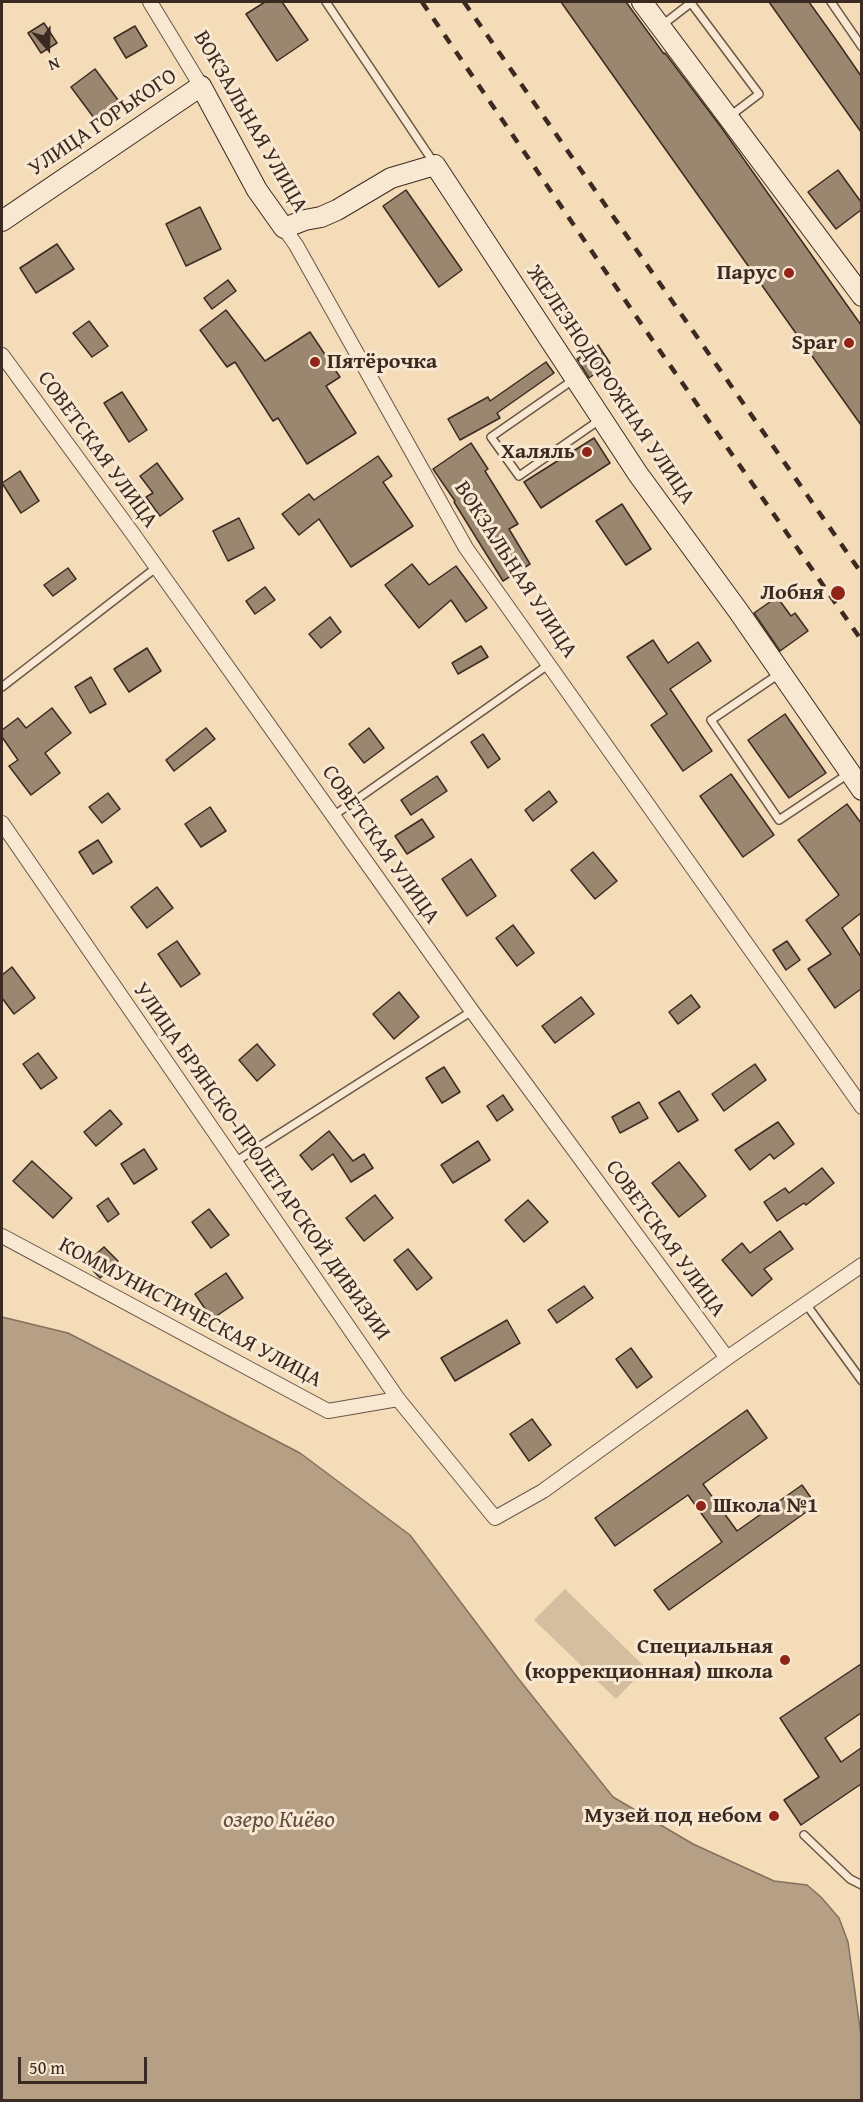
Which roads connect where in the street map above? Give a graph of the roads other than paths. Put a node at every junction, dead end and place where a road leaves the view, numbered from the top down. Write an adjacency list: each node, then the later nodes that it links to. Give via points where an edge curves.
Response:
1 (150, 2): 8 (street, ВОКЗАЛЬНАЯ УЛИЦА)
2 (326, 2): 10 (lane, ЖЕЛЕЗНОДОРОЖНАЯ УЛИЦА)
3 (642, 2): 6 (street)
4 (692, 2): 6 (lane); 9 (lane, via 759,94)
5 (831, 2): 7 (lane)
6 (660, 26): 9 (street)
7 (861, 46)
8 (201, 86): 11 (street, УЛИЦА ГОРЬКОГО); 12 (street, ВОКЗАЛЬНАЯ УЛИЦА, via 257,190)
9 (728, 117): 13 (street)
10 (435, 165): 12 (street, via 391,178 337,210); 15 (street, ЖЕЛЕЗНОДОРОЖНАЯ УЛИЦА)
11 (2, 221)
12 (284, 228): 18 (street, ВОКЗАЛЬНАЯ УЛИЦА, via 466,548)
13 (861, 296)
14 (2, 355): 17 (street, СОВЕТСКАЯ УЛИЦА)
15 (575, 379): 16 (street, ЖЕЛЕЗНОДОРОЖНАЯ УЛИЦА); 16 (lane, via 491,437 519,476)
16 (601, 418): 19 (street, ЖЕЛЕЗНОДОРОЖНАЯ УЛИЦА)
17 (157, 567): 20 (lane); 23 (street, СОВЕТСКАЯ УЛИЦА)
18 (548, 665): 23 (lane); 26 (street, ВОКЗАЛЬНАЯ УЛИЦА)
19 (781, 672): 21 (street, ЖЕЛЕЗНОДОРОЖНАЯ УЛИЦА); 21 (lane, via 711,720 717,729 779,820)
20 (2, 687)
21 (849, 772): 22 (street, ЖЕЛЕЗНОДОРОЖНАЯ УЛИЦА)
22 (861, 790)
23 (333, 816): 25 (street, СОВЕТСКАЯ УЛИЦА)
24 (2, 823): 27 (street, УЛИЦА БРЯНСКО-ПРОЛЕТАРСКОЙ ДИВИЗИИ)
25 (472, 1011): 27 (lane); 31 (street, СОВЕТСКАЯ УЛИЦА)
26 (861, 1107)
27 (235, 1162): 33 (street, УЛИЦА БРЯНСКО-ПРОЛЕТАРСКОЙ ДИВИЗИИ)
28 (2, 1236): 33 (street, КОММУНИСТИЧЕСКАЯ УЛИЦА, via 328,1411)
29 (861, 1265): 30 (street)
30 (806, 1304): 31 (street); 32 (lane)
31 (727, 1358): 33 (street, УЛИЦА БРЯНСКО-ПРОЛЕТАРСКОЙ ДИВИЗИИ, via 543,1491 495,1518)
32 (861, 1381)
33 (398, 1399)
34 (804, 1835): 35 (lane)
35 (861, 1885)

